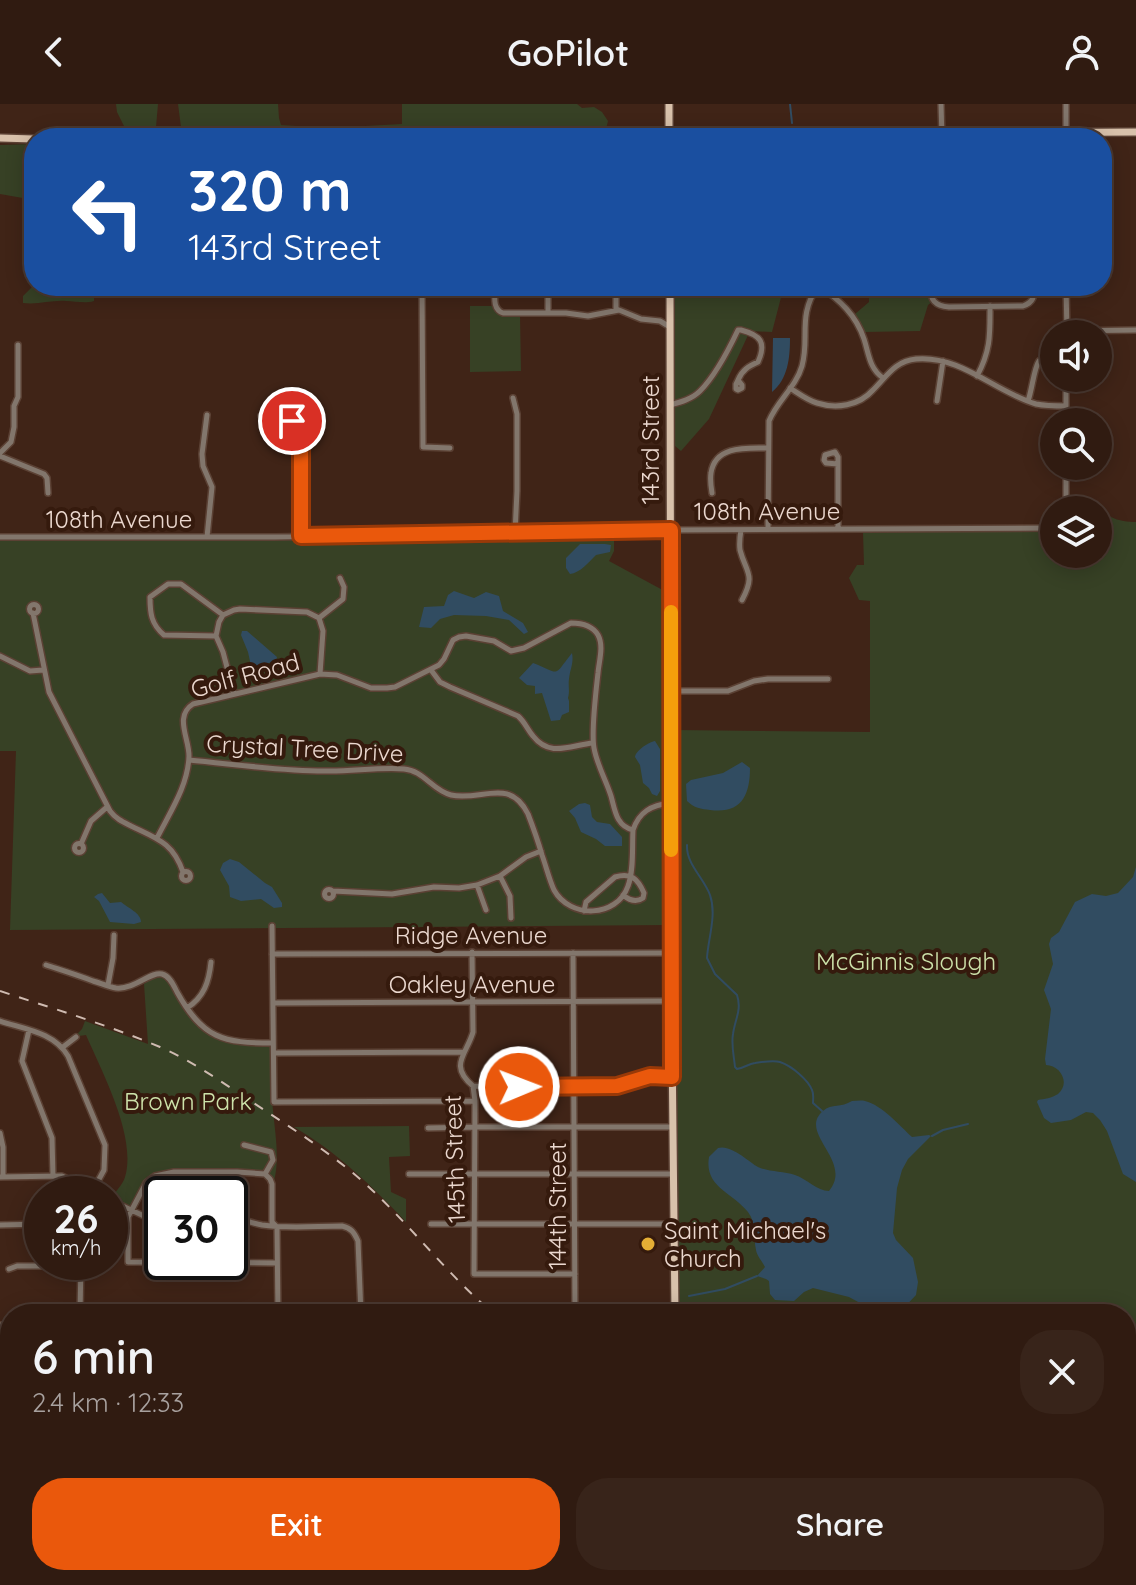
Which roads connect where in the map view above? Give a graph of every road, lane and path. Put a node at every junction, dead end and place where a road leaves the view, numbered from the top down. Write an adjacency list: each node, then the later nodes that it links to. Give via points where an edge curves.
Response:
1 (669, 104): 4 (main road)
2 (941, 104): 5 (street)
3 (1066, 104): 6 (street)
4 (669, 128)
5 (942, 128)
6 (1066, 128)
7 (1136, 132): 8 (main road)
8 (1112, 133)
9 (0, 138): 10 (main road)
10 (24, 139)
11 (422, 296): 45 (street, via 423,447)
12 (495, 296): 23 (street, via 500,312)
13 (548, 296): 23 (street)
14 (616, 296): 22 (street)
15 (670, 296): 24 (main road, 143rd Street)
16 (811, 296): 36 (street, via 802,365)
17 (833, 296): 34 (street, via 850,312 873,369)
18 (931, 296): 21 (street, via 938,305 949,307)
19 (1034, 296): 21 (street, via 1023,306)
20 (1066, 296): 25 (street)
21 (990, 306): 33 (street, via 989,351)
22 (616, 310): 23 (street, via 588,316); 26 (street)
23 (548, 313)
24 (670, 315): 26 (street); 27 (main road, 143rd Street)
25 (1067, 320)
26 (660, 321): 27 (street)
27 (670, 327): 41 (main road, 143rd Street)
28 (1136, 330): 29 (street)
29 (1112, 331)
30 (18, 345): 47 (street, via 14,427 11,442)
31 (943, 361): 33 (street); 34 (street, via 905,361); 39 (street)
32 (1039, 361): 40 (street)
33 (977, 376): 40 (street)
34 (883, 378): 36 (street, via 855,404 817,403)
35 (738, 380): 41 (street, via 758,362 761,350 758,337 741,330 698,393)
36 (790, 388): 46 (street, via 772,413)
37 (1066, 392): 42 (street)
38 (513, 398): 56 (street)
39 (937, 401)
40 (1028, 401): 42 (street)
41 (670, 405): 54 (main road, 143rd Street)
42 (1066, 406)
43 (207, 415): 59 (street, via 202,454 212,493)
44 (261, 416): 57 (street, via 284,416 300,432)
45 (450, 448)
46 (768, 448): 50 (street, via 726,452 714,464); 52 (street)
47 (0, 454): 49 (street, via 44,474)
48 (838, 464): 53 (street)
49 (48, 493)
50 (712, 493)
51 (1040, 528): 53 (street, 108th Avenue)
52 (768, 529): 53 (street, 108th Avenue); 55 (street, 108th Avenue)
53 (838, 529)
54 (671, 530): 55 (street, 108th Avenue); 56 (street, 108th Avenue); 71 (main road, 143rd Street)
55 (741, 530): 61 (street, via 741,551 749,570)
56 (515, 533): 57 (street, 108th Avenue)
57 (301, 536): 59 (street, 108th Avenue)
58 (0, 537): 59 (street, 108th Avenue)
59 (207, 537)
60 (340, 578): 64 (street, via 343,599)
61 (742, 600)
62 (33, 613): 67 (street)
63 (223, 615): 64 (street, via 240,609 307,612); 65 (street); 65 (street, via 181,584 168,584 150,597 153,623 164,635)
64 (319, 618): 69 (street)
65 (216, 636): 72 (street)
66 (0, 656): 67 (street, via 30,671)
67 (43, 670): 76 (street)
68 (431, 670): 69 (street, Golf Road, via 378,689); 73 (street, via 440,682 522,718 547,748); 73 (street, Golf Road, via 459,637 494,641 511,651 571,623 586,625 597,633 601,646)
69 (320, 674): 72 (street, Golf Road)
70 (828, 679): 71 (street, via 763,679 723,691)
71 (671, 691): 75 (main road, 143rd Street)
72 (234, 694): 74 (street, Golf Road, via 185,710)
73 (593, 743): 77 (street, Golf Road, via 618,822)
74 (189, 760): 78 (street, via 183,786); 80 (street, Crystal Tree Drive, via 310,771 405,769 451,795 506,793 525,808)
75 (671, 803): 77 (street, via 645,811); 94 (main road, 143rd Street)
76 (107, 807): 78 (street); 79 (street, via 91,821)
77 (633, 830): 82 (street)
78 (157, 838): 81 (street, via 172,849)
79 (81, 844)
80 (541, 851): 83 (street); 88 (street, Crystal Tree Drive, via 555,892)
81 (183, 872)
82 (630, 875): 86 (street); 86 (street, via 644,896 632,901); 88 (street, via 615,877 586,902)
83 (500, 876): 84 (street); 89 (street, via 510,896)
84 (477, 885): 85 (street, via 392,894); 87 (street)
85 (333, 891)
86 (623, 895): 88 (street, via 600,911)
87 (486, 910)
88 (584, 911)
89 (511, 918)
90 (272, 926): 95 (street)
91 (114, 935): 98 (street)
92 (472, 952): 93 (street, Ridge Avenue); 95 (street, Ridge Avenue); 100 (street, 145th Street)
93 (573, 953): 94 (street, Ridge Avenue); 101 (street, 144th Street)
94 (671, 953): 99 (main road, 143rd Street)
95 (272, 954): 102 (street)
96 (211, 962): 103 (street, via 204,991)
97 (46, 965): 98 (street)
98 (108, 985): 103 (street, via 118,989 162,974 171,979)
99 (671, 1001): 101 (street, Oakley Avenue); 112 (main road, 143rd Street)
100 (473, 1002): 101 (street, Oakley Avenue); 102 (street, Oakley Avenue); 109 (street, 145th Street, via 472,1037)
101 (574, 1002): 114 (street, 144th Street)
102 (273, 1003): 107 (street)
103 (187, 1008): 107 (street, via 214,1035)
104 (0, 1021): 105 (street)
105 (29, 1030): 108 (street); 128 (street, via 22,1061 52,1138)
106 (76, 1037): 108 (street)
107 (273, 1043): 111 (street)
108 (63, 1047): 129 (street, via 105,1145)
109 (464, 1052): 111 (street); 113 (street, 145th Street, via 462,1073)
110 (518, 1052): 115 (street)
111 (274, 1053): 116 (street, via 274,1102)
112 (672, 1077): 114 (street); 118 (main road, 143rd Street)
113 (473, 1086): 115 (street); 116 (street, 145th Street)
114 (574, 1086): 115 (street); 120 (street, 144th Street)
115 (519, 1087)
116 (475, 1101): 117 (street, 145th Street)
117 (474, 1127): 119 (street); 120 (street); 125 (street, 145th Street)
118 (673, 1127): 120 (street); 127 (main road, 143rd Street)
119 (428, 1128)
120 (574, 1128): 126 (street, 144th Street)
121 (0, 1133): 130 (street)
122 (244, 1145): 123 (street, via 271,1152 273,1160)
123 (265, 1174): 132 (street, via 162,1173 146,1183); 141 (street, via 272,1184 272,1222)
124 (409, 1174): 125 (street)
125 (474, 1174): 126 (street); 137 (street, 145th Street)
126 (574, 1174): 127 (street); 138 (street, 144th Street)
127 (673, 1174): 139 (main road, 143rd Street)
128 (53, 1176)
129 (101, 1176)
130 (2, 1177): 131 (street)
131 (24, 1177)
132 (130, 1211): 133 (street); 142 (street, via 128,1262)
133 (144, 1216)
134 (248, 1221): 141 (street)
135 (24, 1224): 140 (street)
136 (431, 1224): 137 (street)
137 (474, 1224): 138 (street); 145 (street, 145th Street, via 474,1274)
138 (575, 1224): 139 (street); 145 (street, 144th Street)
139 (674, 1224): 151 (main road, 143rd Street)
140 (0, 1225)
141 (277, 1227): 142 (street); 149 (street, via 350,1227 358,1241)
142 (277, 1263): 148 (street)
143 (24, 1266): 144 (street)
144 (9, 1269)
145 (575, 1274): 150 (street, 144th Street)
146 (81, 1280): 147 (street)
147 (80, 1304)
148 (278, 1304)
149 (361, 1304)
150 (575, 1304)
151 (675, 1304)

